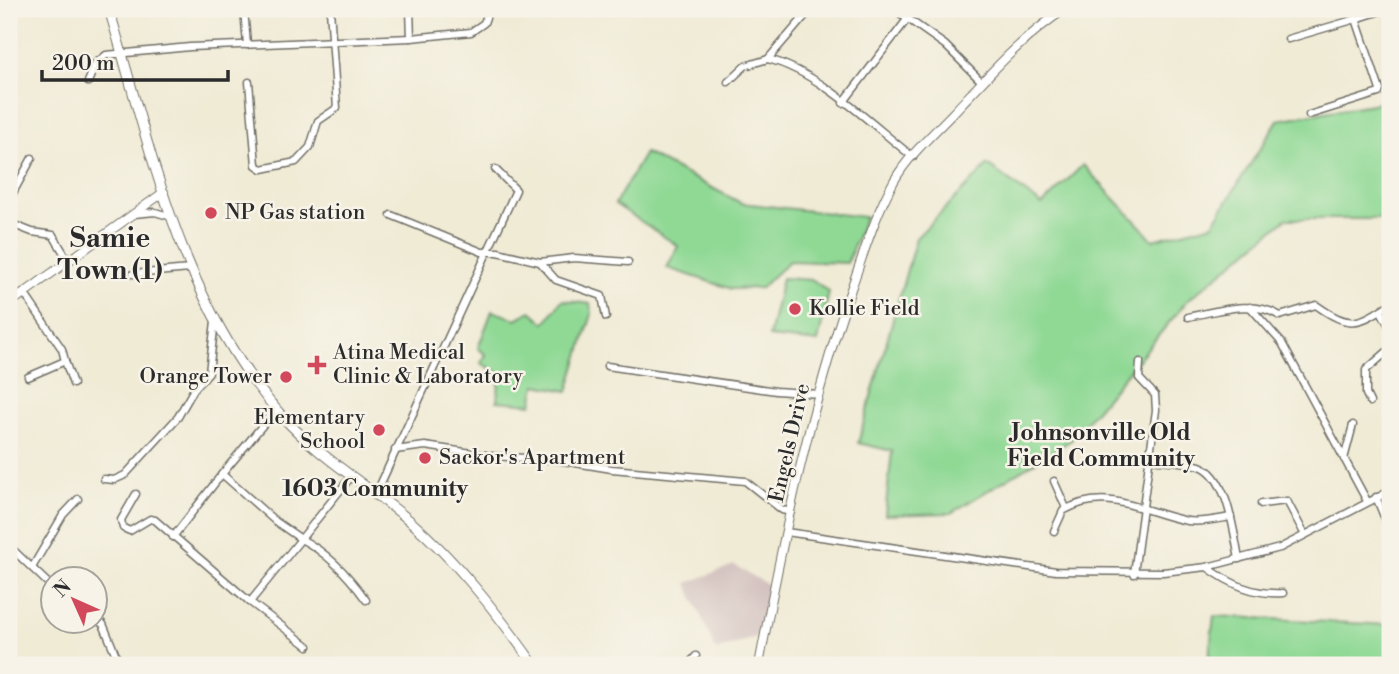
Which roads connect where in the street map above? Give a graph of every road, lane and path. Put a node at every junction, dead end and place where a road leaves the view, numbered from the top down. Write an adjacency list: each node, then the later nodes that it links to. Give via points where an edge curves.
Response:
1 (109, 9): 17 (main road)
2 (244, 9): 16 (street)
3 (330, 9): 15 (street)
4 (410, 9): 13 (street)
5 (489, 9): 13 (street, via 484,23 471,32)
6 (811, 9): 18 (street)
7 (894, 9): 11 (street)
8 (915, 9): 11 (street)
9 (1065, 9): 22 (street, via 1018,43)
10 (1387, 9): 12 (street)
11 (909, 19): 22 (street, via 953,52); 23 (street)
12 (1356, 19): 14 (street); 24 (street, via 1379,93)
13 (411, 38): 15 (street)
14 (1288, 40)
15 (333, 41): 16 (street); 20 (street, via 337,108 318,121 310,147 296,162 262,169 256,165)
16 (247, 46): 17 (street)
17 (122, 53): 19 (street, via 106,55 96,63); 28 (main road)
18 (768, 59): 21 (street, via 745,66); 23 (street, via 809,76)
19 (88, 82)
20 (249, 82)
21 (728, 82)
22 (982, 82): 25 (street)
23 (843, 103): 25 (street)
24 (1309, 115)
25 (913, 157): 56 (street, Engels Drive, via 896,178 870,233)
26 (32, 158): 29 (street)
27 (495, 169): 34 (street, via 516,190)
28 (164, 192): 30 (street); 32 (main road)
29 (9, 200)
30 (132, 214): 32 (street, via 155,212); 35 (street)
31 (391, 215): 34 (street, via 465,247)
32 (173, 217): 38 (main road)
33 (9, 223): 35 (street, via 53,235)
34 (490, 251): 36 (street); 60 (street)
35 (68, 260): 41 (street)
36 (540, 262): 37 (street, via 574,258); 46 (street, via 556,280 602,296)
37 (628, 262)
38 (190, 269): 39 (street); 48 (main road)
39 (133, 274)
40 (9, 283): 41 (street)
41 (21, 295): 42 (street); 51 (street, via 62,349)
42 (9, 304)
43 (1390, 304): 45 (street)
44 (1250, 307): 45 (street, via 1270,309 1280,316 1316,304 1332,316 1354,323); 47 (street); 62 (street, via 1282,343)
45 (1382, 313): 49 (street)
46 (606, 317)
47 (1188, 317)
48 (215, 321): 58 (main road); 65 (street, via 209,372 178,417 125,475 114,481)
49 (1390, 328)
50 (1390, 349): 57 (street, via 1366,370)
51 (65, 361): 54 (street); 55 (street)
52 (1140, 362): 61 (street, via 1141,383 1155,395)
53 (607, 366): 56 (street)
54 (28, 377)
55 (73, 384)
56 (819, 394): 76 (street, Engels Drive)
57 (1370, 402)
58 (273, 404): 63 (street, via 267,419); 64 (main road)
59 (1353, 425): 62 (street)
60 (395, 450): 69 (street); 76 (street, via 425,446 745,481 782,510)
61 (1151, 459): 74 (street); 77 (street, via 1200,466 1210,472)
62 (1344, 459): 72 (street)
63 (222, 474): 82 (street); 83 (street)
64 (350, 478): 69 (main road); 83 (street)
65 (104, 479)
66 (1054, 481): 75 (street)
67 (1390, 491): 70 (street)
68 (136, 494): 82 (street, via 121,520 123,528 130,531 149,519)
69 (375, 496): 97 (main road, via 433,543)
70 (1376, 497): 72 (street); 79 (street)
71 (78, 499): 86 (street, via 63,515)
72 (1367, 501): 81 (street)
73 (1261, 504): 81 (street, via 1287,501)
74 (1143, 507): 75 (street, via 1099,499); 77 (street, via 1189,521); 89 (street)
75 (1066, 509): 78 (street)
76 (792, 512): 80 (street, Engels Drive)
77 (1231, 517): 85 (street)
78 (1054, 531)
79 (1390, 531)
80 (786, 532): 89 (street, via 1056,572); 99 (street, Engels Drive)
81 (1305, 535): 85 (street, via 1280,548)
82 (173, 537): 92 (street)
83 (301, 539): 91 (street, via 323,552); 92 (street)
84 (9, 546): 86 (street)
85 (1239, 559): 87 (street)
86 (33, 566): 88 (street)
87 (1206, 567): 89 (street); 90 (street, via 1237,586 1262,594)
88 (38, 572)
89 (1134, 574)
90 (1283, 593)
91 (366, 600)
92 (250, 602): 94 (street)
93 (108, 636): 96 (street)
94 (308, 646)
95 (696, 656): 98 (street)
96 (120, 665)
97 (534, 665)
98 (688, 665)
99 (760, 665)

